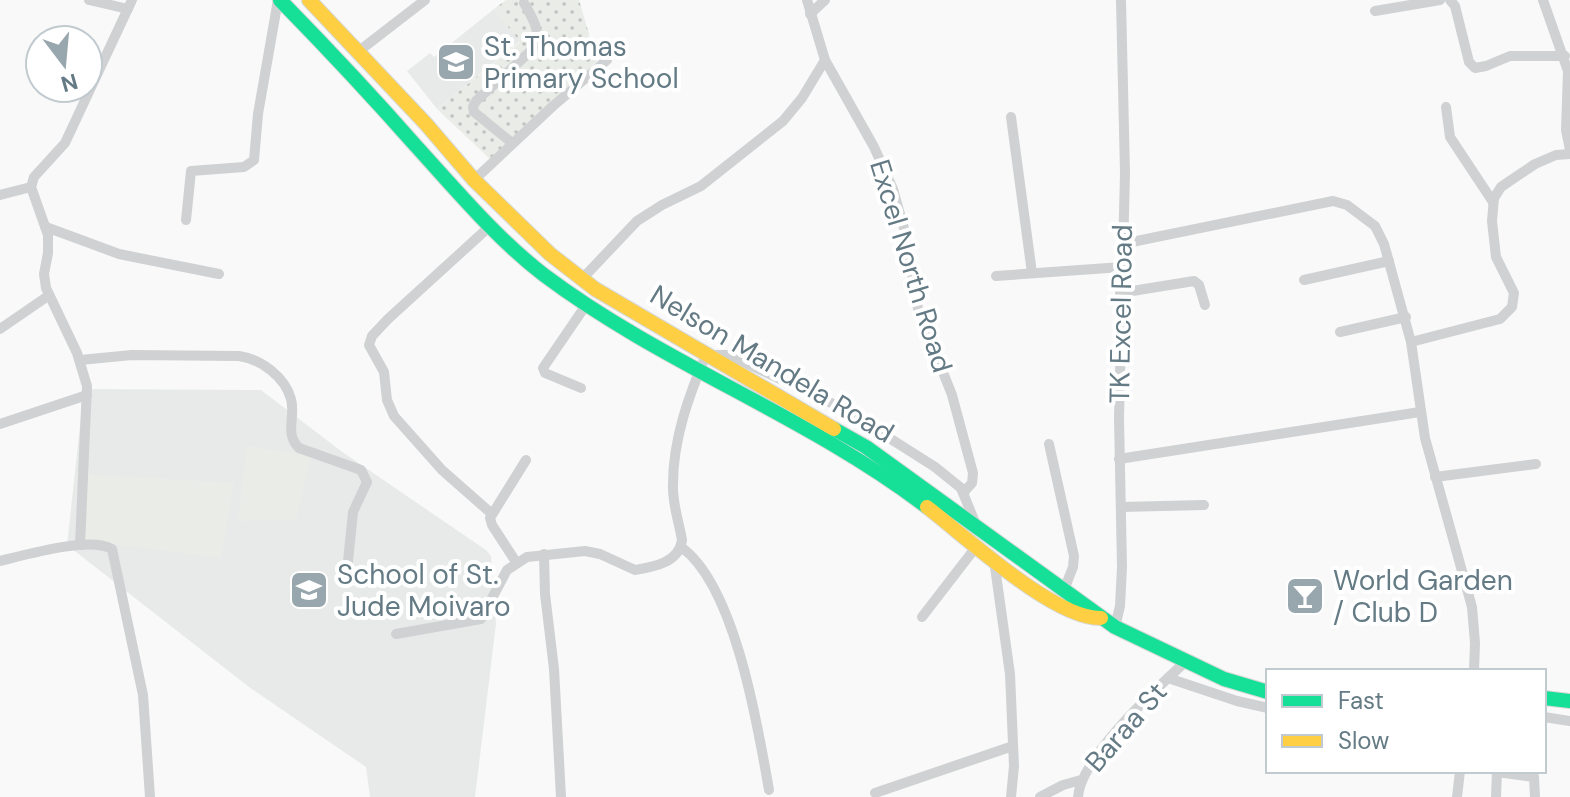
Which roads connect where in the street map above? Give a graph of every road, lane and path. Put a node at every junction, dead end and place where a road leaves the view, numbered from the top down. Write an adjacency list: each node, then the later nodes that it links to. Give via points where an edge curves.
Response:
1 (89, 0): 12 (street)
2 (279, 0): 27 (street, via 254,160 244,167 191,171); 29 (main road)
3 (309, 0): 15 (main road, Nelson Mandela Road)
4 (425, 0): 15 (street)
5 (807, 0): 14 (street, Excel North Road)
6 (825, 0): 14 (street)
7 (1121, 0): 30 (street, TK Excel Road)
8 (1440, 0): 13 (street)
9 (1450, 0): 16 (street, via 1475,68 1510,56)
10 (1543, 0): 16 (street)
11 (524, 3): 21 (street, via 537,42 473,107)
12 (130, 5): 24 (street, via 65,143)
13 (1375, 11)
14 (810, 14): 18 (street, Excel North Road)
15 (359, 51): 23 (main road, Nelson Mandela Road)
16 (1565, 56): 22 (street)
17 (607, 60): 21 (street)
18 (825, 60): 36 (street, via 783,121 701,186 637,221); 58 (street, Excel North Road, via 893,189 918,309 952,395 973,473)
19 (1446, 107): 26 (street, via 1450,137)
20 (1011, 117): 33 (street)
21 (512, 143): 23 (street)
22 (1570, 152): 26 (street, via 1535,164 1501,187)
23 (474, 180): 36 (main road, Nelson Mandela Road)
24 (31, 187): 25 (street); 28 (street)
25 (0, 195)
26 (1493, 202): 45 (street, via 1496,257 1514,293 1509,311 1500,319)
27 (186, 220)
28 (46, 227): 34 (street, via 127,256); 39 (street)
29 (489, 227): 40 (main road); 61 (street, via 388,319 369,345 384,372 394,416 442,470)
30 (1122, 244): 31 (street, via 1333,201 1375,226); 32 (street, TK Excel Road)
31 (1389, 261): 37 (street); 42 (street)
32 (1122, 267): 33 (street); 38 (street, TK Excel Road)
33 (1032, 273): 35 (street)
34 (219, 274)
35 (996, 276)
36 (582, 279): 46 (main road, Nelson Mandela Road)
37 (1304, 280)
38 (1120, 293): 41 (street, via 1194,281); 54 (street, TK Excel Road)
39 (48, 296): 43 (street); 47 (street)
40 (586, 305): 48 (main road); 49 (street, via 543,368)
41 (1205, 305)
42 (1406, 317): 44 (street); 45 (street)
43 (0, 329)
44 (1340, 332)
45 (1411, 342): 51 (street)
46 (706, 355): 48 (street); 58 (street, via 729,355 825,398 935,467); 62 (main road, Nelson Mandela Road, via 866,447)
47 (80, 360): 50 (street); 70 (street, via 239,356 277,376 292,402 295,444 365,475 367,482 353,512)
48 (700, 369): 64 (street, via 676,450 673,484); 65 (main road, via 870,466)
49 (581, 388)
50 (87, 395): 52 (street); 63 (street)
51 (1420, 412): 54 (street); 57 (street)
52 (0, 424)
53 (1049, 444): 71 (street, via 1074,556)
54 (1119, 459): 60 (street, TK Excel Road)
55 (526, 460): 61 (street)
56 (1536, 464): 57 (street)
57 (1435, 477): 76 (street, via 1472,607)
58 (964, 492): 62 (street)
59 (1204, 505): 60 (street)
60 (1121, 507): 73 (street, TK Excel Road, via 1122,589)
61 (492, 514): 69 (street, via 492,525)
62 (976, 525): 71 (main road, Nelson Mandela Road)
63 (80, 545): 68 (street); 91 (street, via 106,545 114,554 143,695)
64 (681, 547): 66 (street, via 672,558 635,570 585,551); 89 (street, via 701,569 736,639)
65 (976, 547): 67 (main road); 72 (street)
66 (544, 554): 69 (street); 92 (street)
67 (994, 560): 73 (main road, via 1065,608); 84 (street)
68 (0, 561)
69 (516, 562): 74 (street, via 503,574 481,619)
70 (346, 581)
71 (1064, 590): 73 (main road, Nelson Mandela Road)
72 (922, 617)
73 (1108, 622): 75 (main road, Nelson Mandela Road)
74 (396, 634)
75 (1185, 662): 77 (street, Baraa St); 78 (main road, Nelson Mandela Road)
76 (1474, 669)
77 (1168, 678): 81 (street); 88 (street, Baraa St)
78 (1266, 691)
79 (1546, 698): 80 (main road)
80 (1570, 701)
81 (1266, 708)
82 (1546, 717): 83 (street)
83 (1570, 721)
84 (1013, 746): 90 (street); 93 (street)
85 (1460, 773): 96 (street)
86 (1497, 773): 97 (street)
87 (1519, 773): 98 (street, via 1534,777)
88 (1081, 780): 94 (street); 95 (street, Baraa St)
89 (769, 790)
90 (875, 793)
91 (150, 797)
92 (561, 797)
93 (1011, 797)
94 (1040, 797)
95 (1078, 797)
96 (1457, 797)
97 (1496, 797)
98 (1535, 797)

